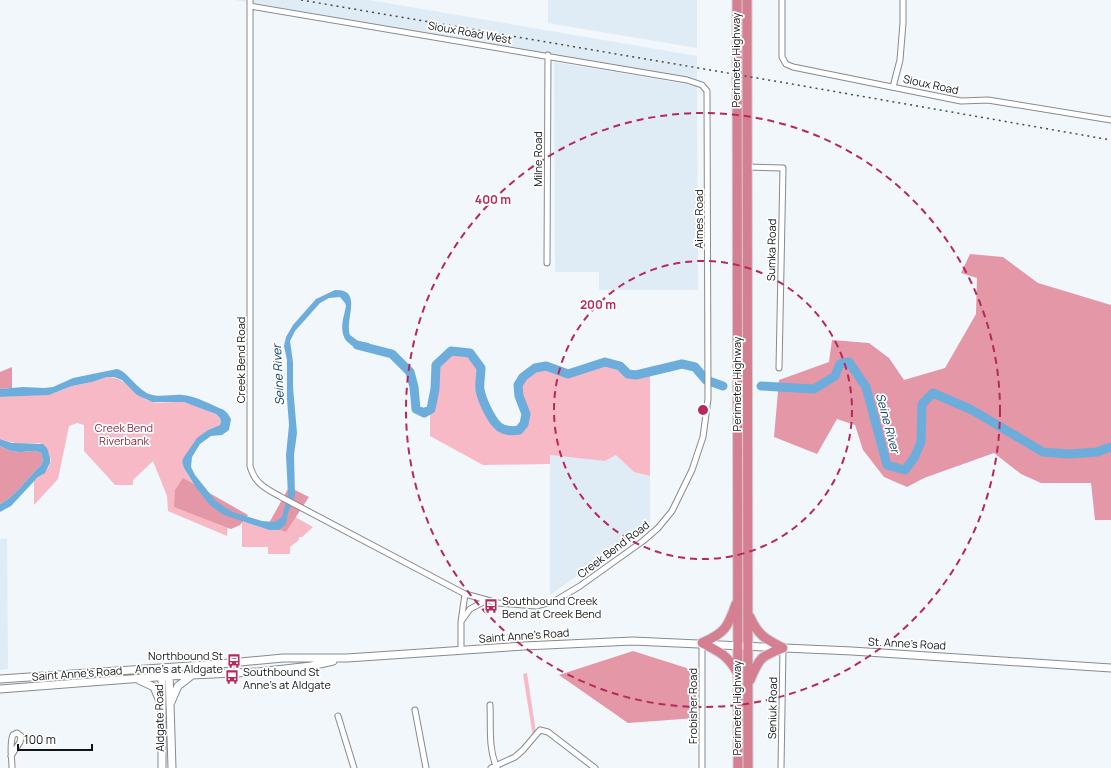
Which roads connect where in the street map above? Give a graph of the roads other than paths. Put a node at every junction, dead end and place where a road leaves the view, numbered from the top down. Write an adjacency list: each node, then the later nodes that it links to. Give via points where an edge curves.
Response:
1 (737, 0): 15 (highway, Perimeter Highway)
2 (747, 0): 10 (highway, Perimeter Highway)
3 (782, 0): 8 (street, Sioux Road, via 782,57 786,64 799,69)
4 (903, 0): 8 (street, via 900,60)
5 (250, 3): 6 (street, Sioux Road West); 14 (street, Creek Bend Road, via 250,466 256,480 263,487)
6 (548, 56): 7 (street, Sioux Road West); 11 (street, Milne Road)
7 (687, 80): 13 (street, Aimes Road, via 702,85 708,97)
8 (893, 87): 9 (street, Sioux Road, via 961,101 988,100)
9 (1111, 120)
10 (747, 167): 12 (street, Sumka Road, via 783,168); 17 (highway, Perimeter Highway)
11 (547, 263)
12 (779, 368)
13 (708, 370): 16 (street, Creek Bend Road, via 708,399 703,437 692,470 672,511 658,528 580,586 555,601 536,606)
14 (465, 594): 16 (street, Creek Bend Road); 18 (street)
15 (738, 597): 19 (highway, via 723,631); 20 (highway, Perimeter Highway)
16 (487, 600): 18 (street, via 470,609)
17 (748, 614): 21 (highway, Perimeter Highway); 22 (highway, via 759,634)
18 (461, 622): 23 (street)
19 (702, 643): 20 (main road, St. Anne's Road); 23 (main road, Saint Anne's Road, via 624,641); 27 (highway, via 716,649 731,661); 48 (street, Frobisher Road)
20 (738, 645): 21 (main road, St. Anne's Road); 27 (highway, Perimeter Highway)
21 (748, 646): 22 (main road, St. Anne's Road); 33 (highway, Perimeter Highway)
22 (783, 648): 26 (main road, St. Anne's Road); 33 (highway, via 770,652 759,660); 51 (street, Seniuk Road)
23 (462, 650): 24 (main road, Saint Anne's Road)
24 (347, 658): 25 (main road, Saint Anne's Road, via 283,658); 28 (main road, Saint Anne's Road, via 278,670)
25 (165, 668): 29 (main road, Aldgate Road); 30 (main road, Aldgate Road); 31 (main road, Saint Anne's Road)
26 (1111, 668)
27 (738, 674): 49 (highway, Perimeter Highway)
28 (191, 675): 29 (main road, Saint Anne's Road); 35 (main road, via 178,686)
29 (169, 676): 30 (main road, Saint Anne's Road); 35 (main road, Aldgate Road)
30 (162, 677): 32 (main road, Saint Anne's Road); 37 (main road, Aldgate Road)
31 (0, 679)
32 (137, 679): 34 (main road, Saint Anne's Road); 37 (main road, via 154,687 159,696)
33 (748, 685): 50 (highway, Perimeter Highway)
34 (0, 689)
35 (170, 704): 44 (main road, Aldgate Road)
36 (490, 705): 41 (street, via 490,735)
37 (161, 709): 43 (main road, Aldgate Road)
38 (415, 710): 46 (street)
39 (338, 716): 45 (street)
40 (12, 756): 42 (street)
41 (495, 767): 47 (street, via 515,757 540,730 548,732)
42 (12, 768)
43 (162, 768)
44 (172, 768)
45 (354, 768)
46 (426, 768)
47 (596, 768)
48 (702, 768)
49 (738, 768)
50 (748, 768)
51 (781, 768)

